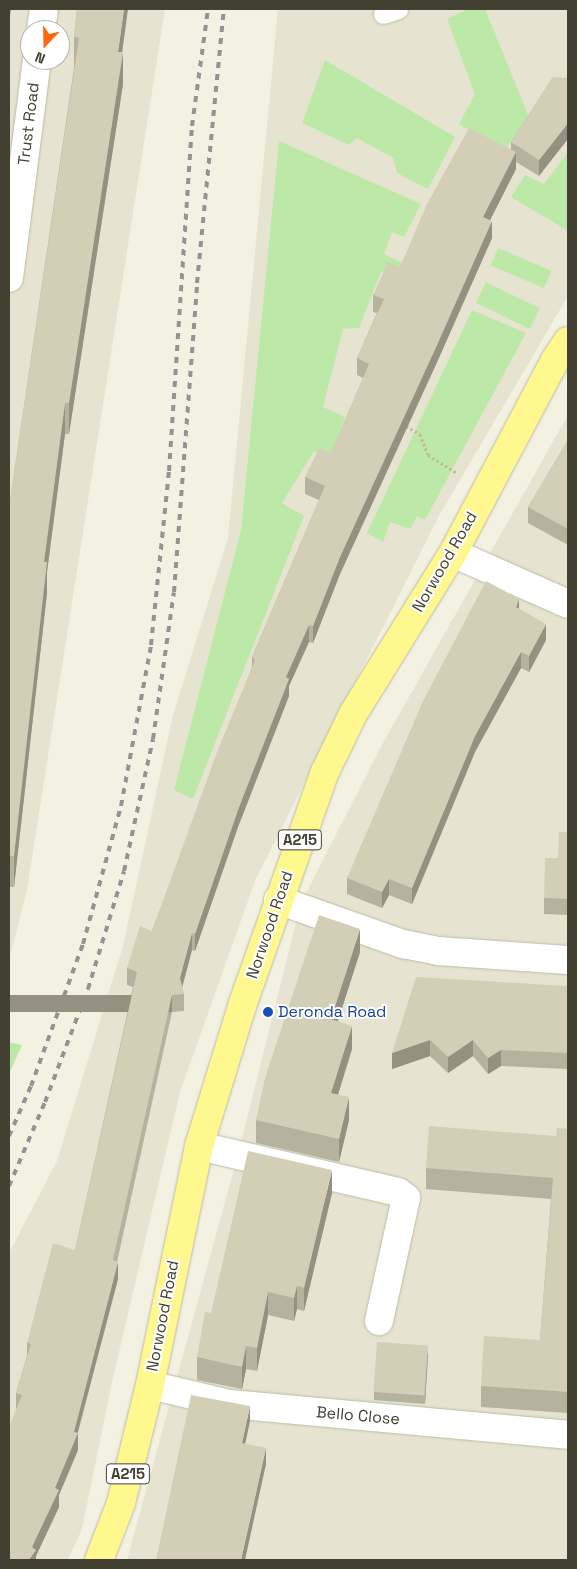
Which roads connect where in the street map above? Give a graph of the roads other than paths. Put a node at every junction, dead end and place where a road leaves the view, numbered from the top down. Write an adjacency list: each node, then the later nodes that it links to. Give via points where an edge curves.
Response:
1 (36, 70): 2 (street, Trust Road)
2 (9, 278)
3 (568, 341): 4 (main road, Norwood Road / A215)
4 (452, 553): 5 (street); 6 (main road, Norwood Road / A215, via 353,714 325,772)
5 (568, 604)
6 (278, 900): 7 (street, via 404,944 438,951); 8 (main road, Norwood Road / A215, via 224,1059)
7 (568, 960)
8 (199, 1146): 9 (street, via 398,1192 406,1198); 10 (main road, Norwood Road / A215)
9 (379, 1321)
10 (150, 1385): 11 (street, Bello Close, via 230,1404); 12 (main road, Norwood Road / A215, via 121,1503)
11 (568, 1435)
12 (99, 1560)

